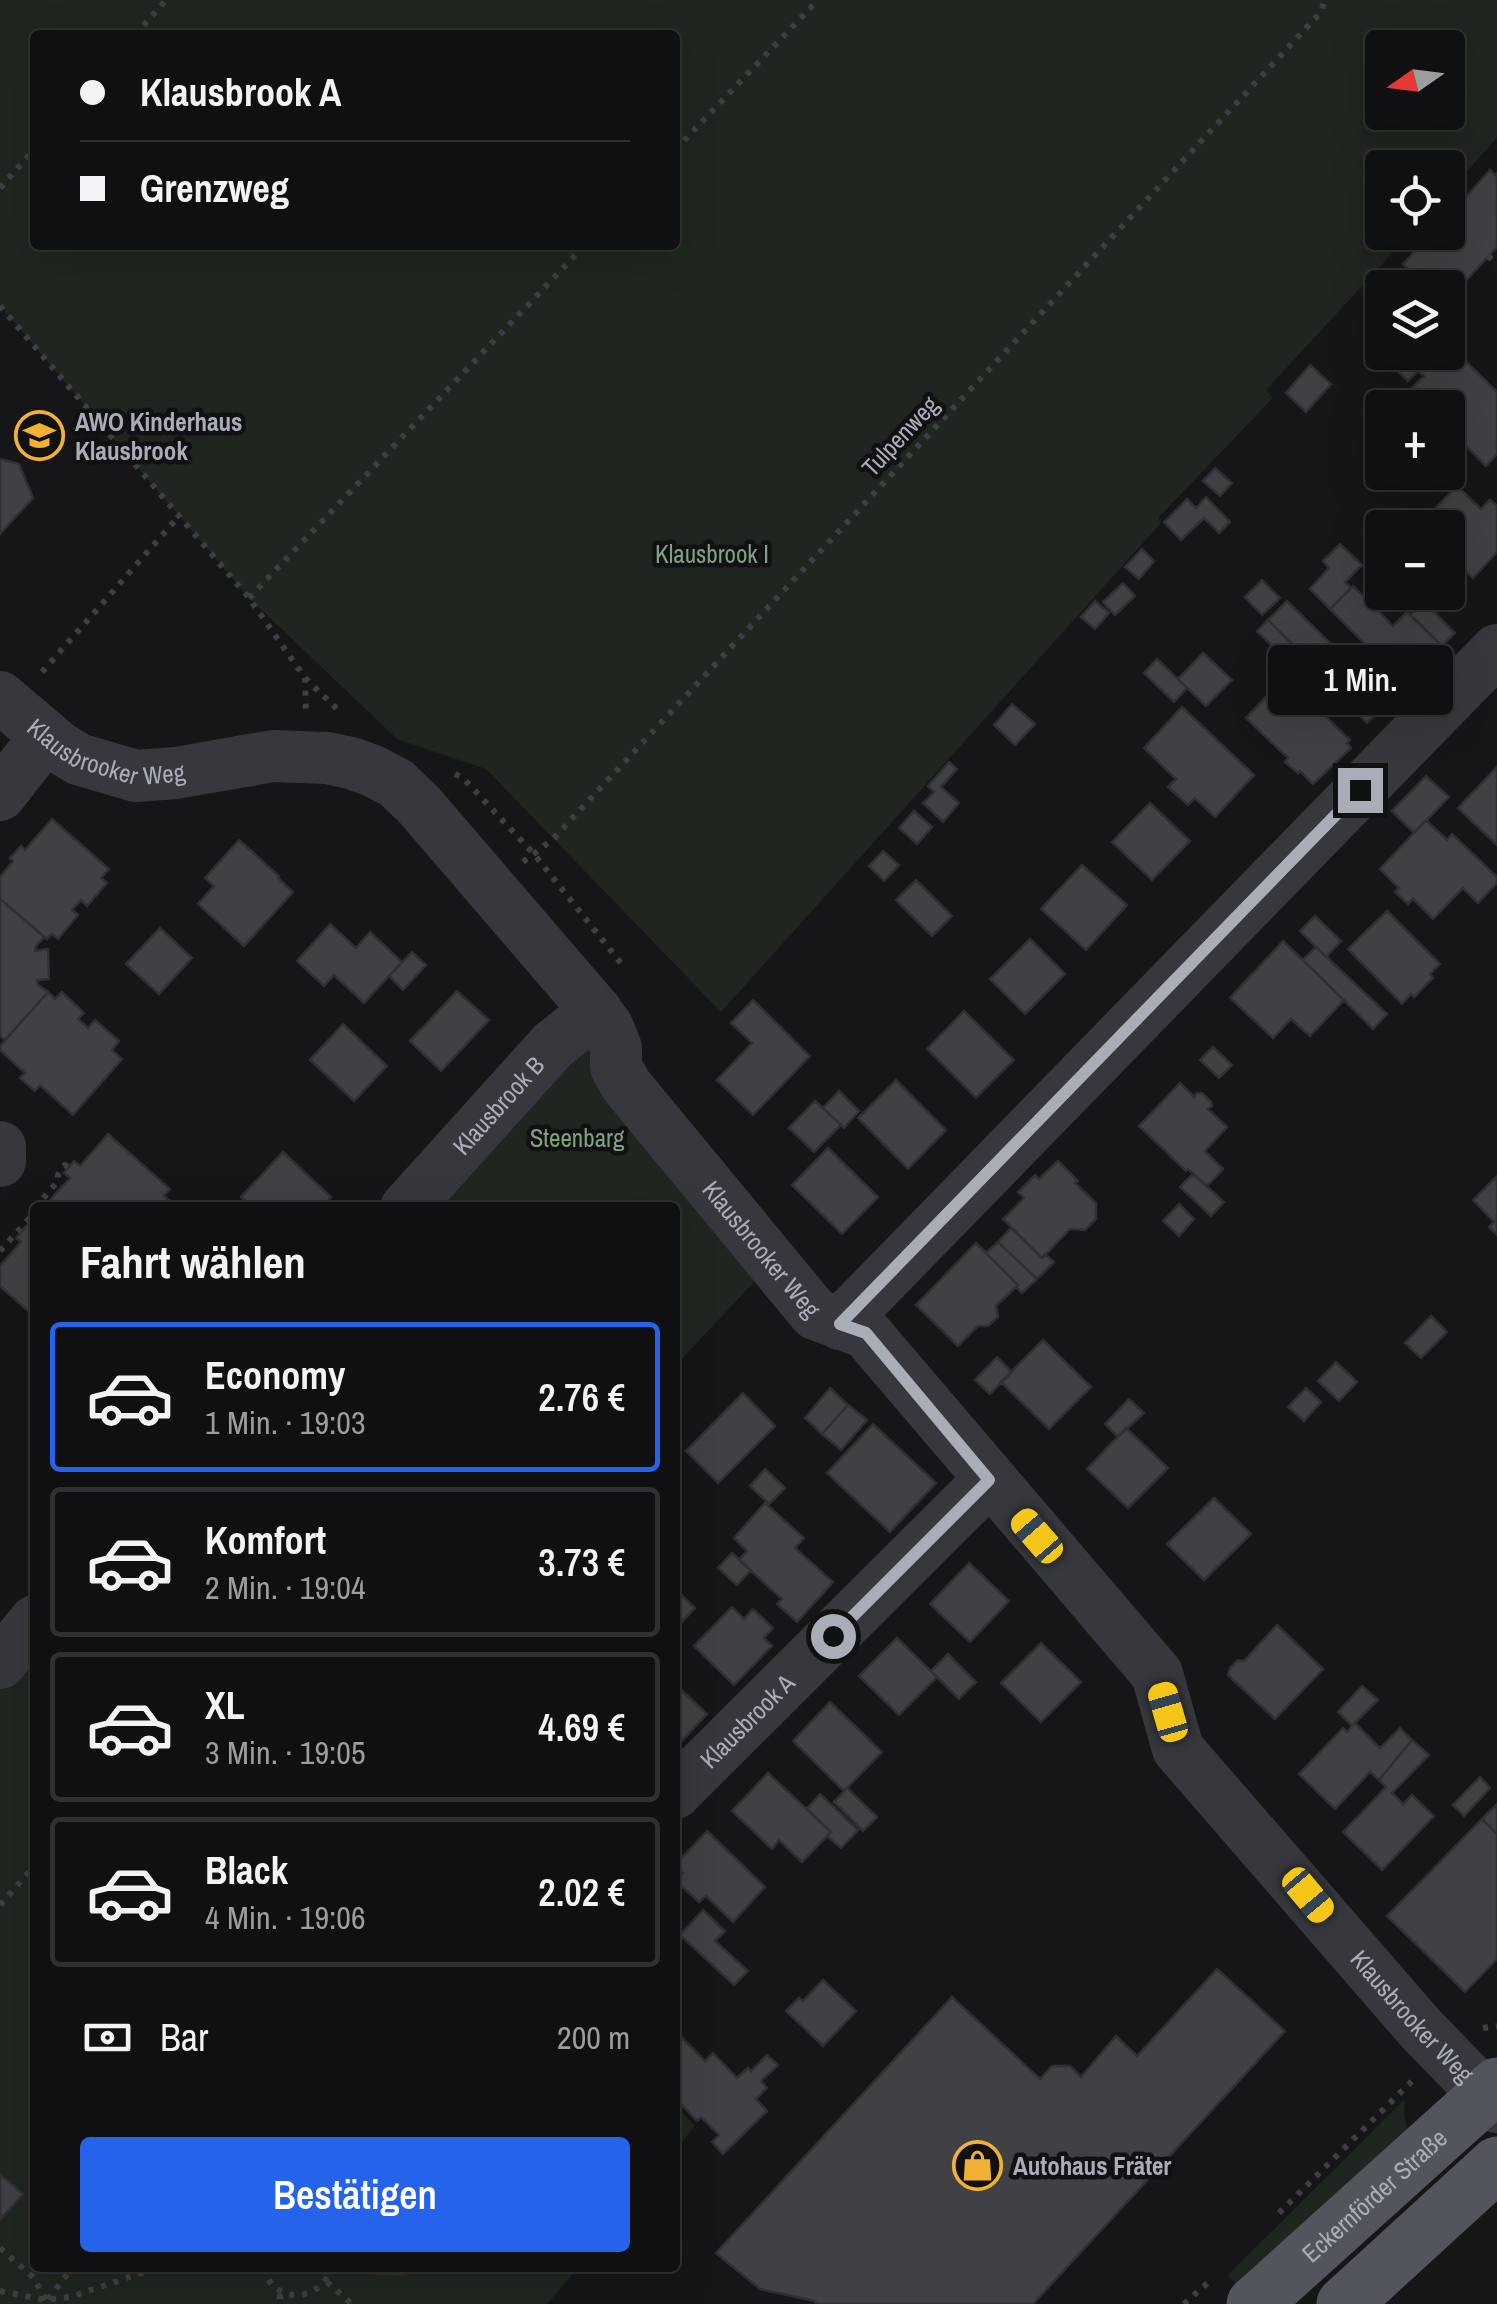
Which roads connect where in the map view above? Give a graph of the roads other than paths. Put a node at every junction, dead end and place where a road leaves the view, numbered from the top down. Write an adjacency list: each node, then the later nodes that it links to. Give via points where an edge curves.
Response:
1 (1497, 650): 8 (street)
2 (19, 713): 3 (street); 4 (street, Klausbrooker Weg, via 78,759 136,776 307,756 351,762 396,783)
3 (0, 795)
4 (596, 1011): 7 (street, Klausbrook B, via 554,1045); 8 (street, Klausbrooker Weg, via 626,1085 815,1314)
5 (0, 1147): 6 (street)
6 (0, 1161)
7 (411, 1202)
8 (840, 1324): 9 (street, Klausbrooker Weg, via 866,1333)
9 (989, 1480): 12 (street, Klausbrook A); 13 (street, Klausbrooker Weg, via 1157,1674 1178,1749 1442,2051)
10 (30, 1627): 11 (street)
11 (0, 1664)
12 (680, 1788)
13 (1493, 2096): 15 (main road, Eckernförder Straße)
14 (1497, 2164): 16 (main road)
15 (1238, 2286)
16 (1344, 2304)

